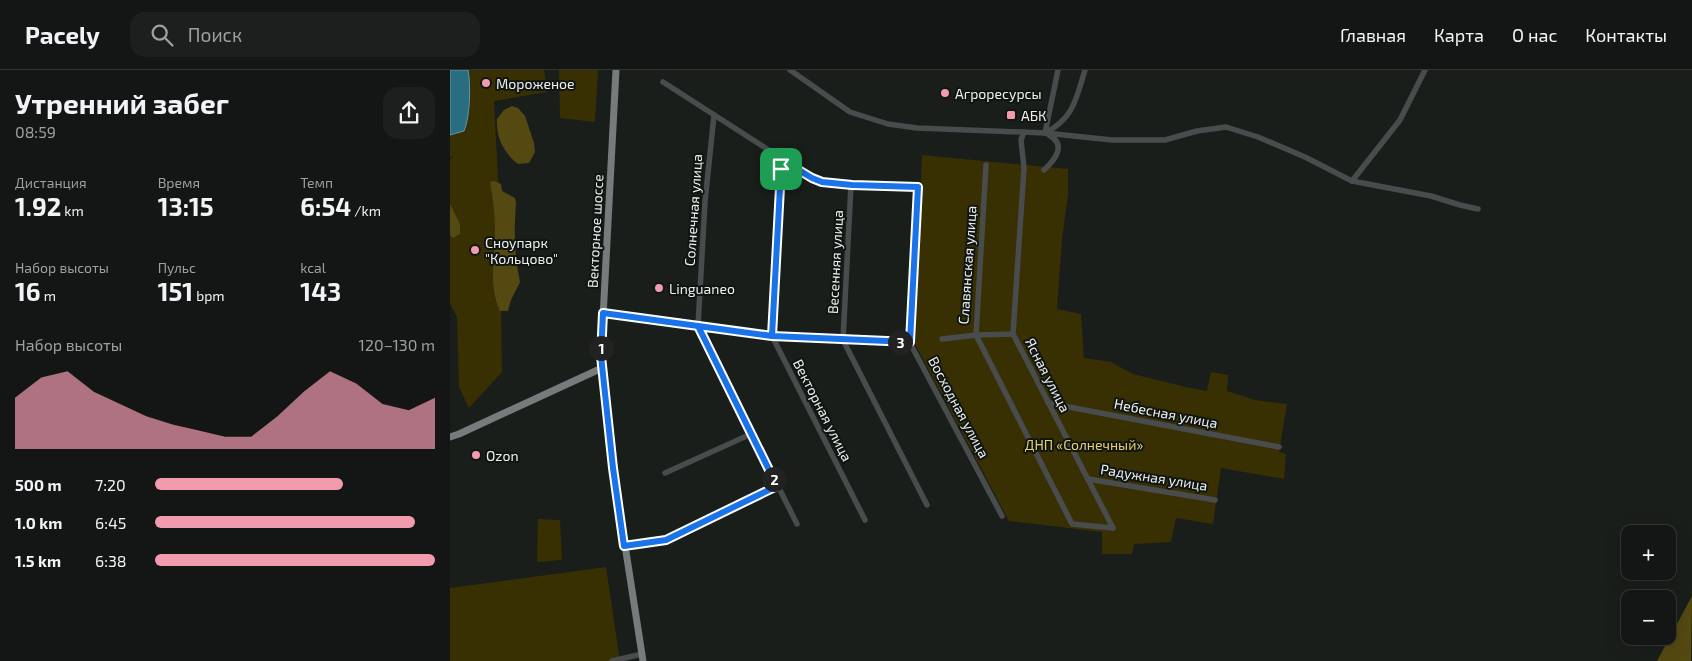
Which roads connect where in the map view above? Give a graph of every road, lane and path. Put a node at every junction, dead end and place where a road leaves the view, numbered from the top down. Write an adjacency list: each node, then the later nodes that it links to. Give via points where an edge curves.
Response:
1 (616, 70): 16 (main road, Векторное шоссе)
2 (790, 70): 8 (street, via 850,112 888,124)
3 (1058, 70): 9 (street)
4 (1085, 70): 9 (street, via 1072,109 1065,119)
5 (1425, 70): 13 (street, via 1400,120)
6 (663, 82): 7 (street)
7 (714, 115): 10 (street); 17 (street, Солнечная улица)
8 (1024, 132): 9 (street); 18 (street, Ясная улица, via 1021,140 1024,168)
9 (1045, 133): 12 (street, via 1054,138 1058,152); 13 (street, via 1112,140 1165,140 1226,127 1305,157)
10 (782, 160): 14 (street, via 822,182); 20 (street, Векторная улица)
11 (986, 165): 19 (street, Славянская улица)
12 (1044, 170)
13 (1352, 181): 15 (street)
14 (852, 185): 22 (street, Весенняя улица); 23 (street, via 918,187)
15 (1478, 209)
16 (603, 313): 17 (street); 24 (main road, Векторное шоссе)
17 (698, 326): 20 (street); 26 (street, Солнечная улица)
18 (1013, 334): 19 (street); 25 (street, Ясная улица)
19 (976, 335): 21 (street); 37 (street, Славянская улица, via 1072,524)
20 (772, 336): 22 (street); 35 (street, Векторная улица)
21 (942, 339)
22 (843, 340): 23 (street); 33 (street)
23 (910, 342): 34 (street, Восходная улица)
24 (602, 368): 27 (main road); 38 (main road, Векторное шоссе)
25 (1048, 403): 28 (street, Небесная улица); 30 (street, Ясная улица)
26 (751, 434): 29 (street); 31 (street, Солнечная улица)
27 (450, 437)
28 (1278, 447)
29 (665, 473)
30 (1088, 479): 32 (street, Радужная улица); 37 (street, Ясная улица)
31 (777, 486): 36 (street, Солнечная улица); 38 (street, via 666,540)
32 (1215, 500)
33 (927, 505)
34 (1002, 516)
35 (865, 520)
36 (797, 524)
37 (1113, 528)
38 (624, 546): 39 (main road, Векторное шоссе)
39 (642, 658): 40 (street)
40 (612, 661)

